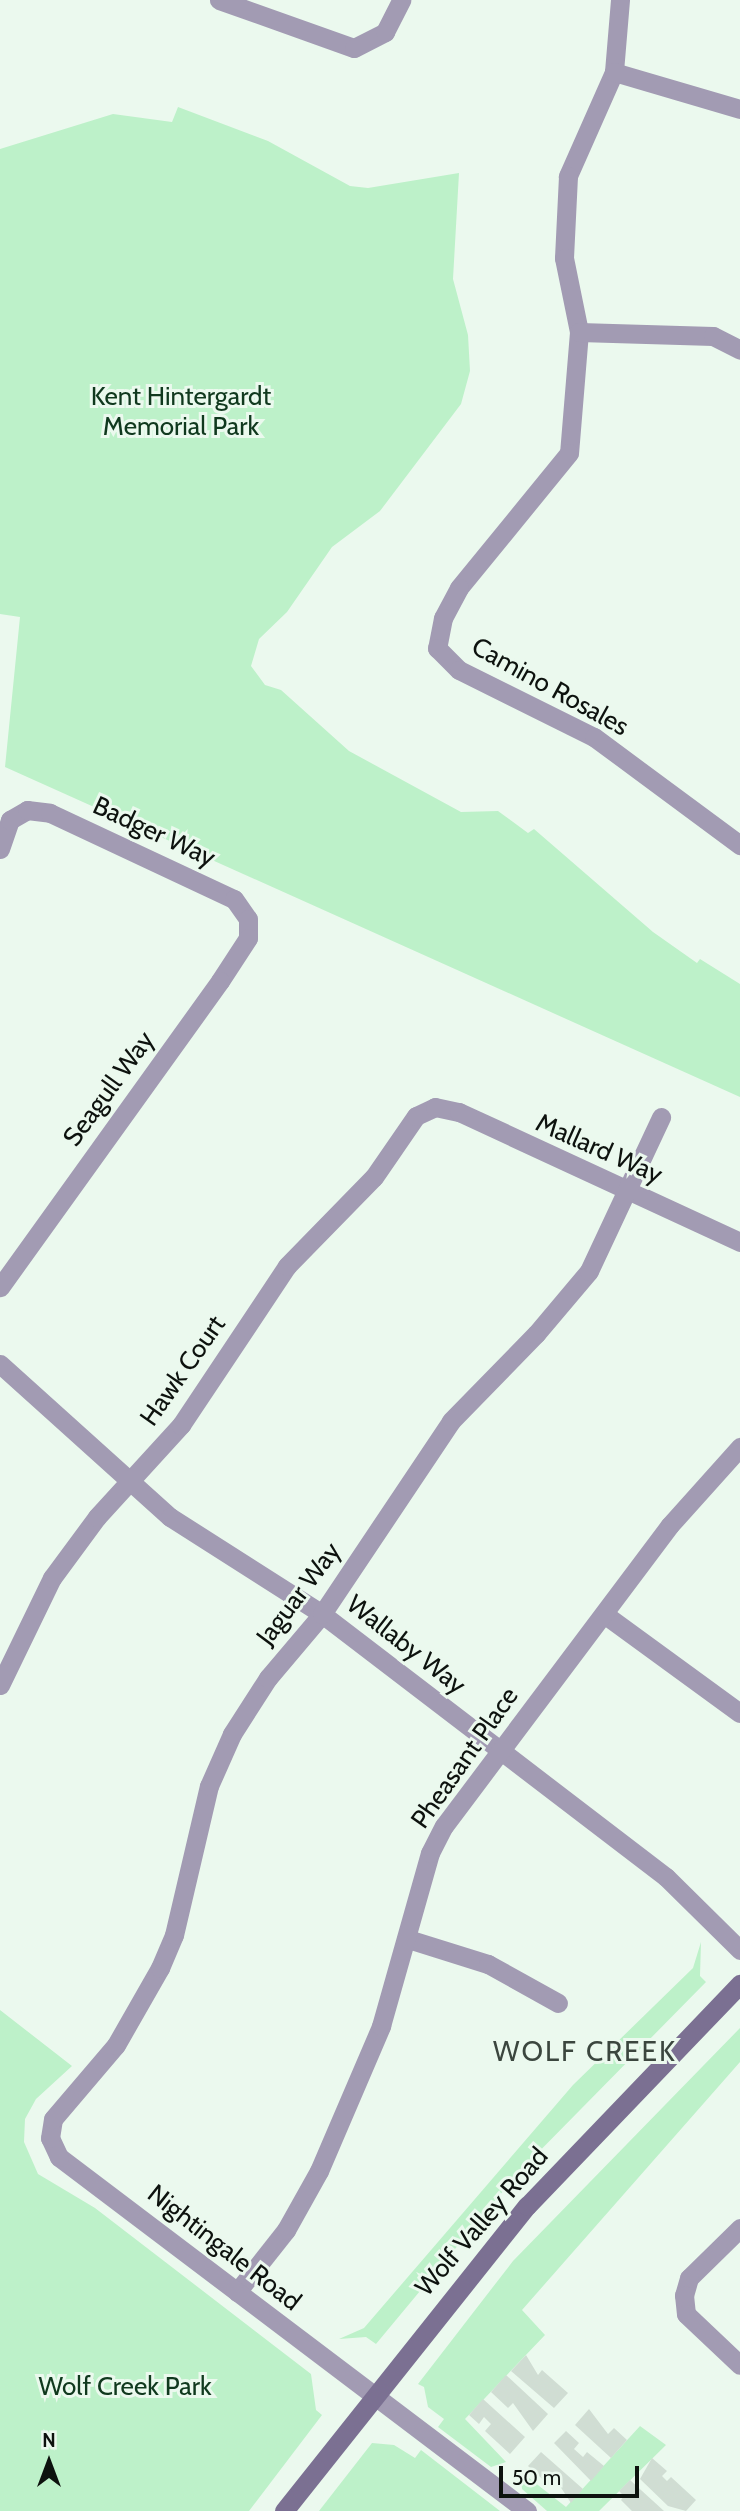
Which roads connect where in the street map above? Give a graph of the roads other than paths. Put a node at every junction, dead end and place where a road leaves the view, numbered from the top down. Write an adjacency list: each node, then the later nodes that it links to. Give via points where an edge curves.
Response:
1 (219, 0): 2 (street, via 354,48 385,32)
2 (401, 0)
3 (620, 0): 4 (street)
4 (614, 72): 5 (street); 6 (street, via 568,176 564,258)
5 (740, 109)
6 (579, 332): 7 (street, via 713,336); 8 (street, Camino Rosales, via 569,453 459,588 443,618 438,648 458,670 594,737)
7 (740, 350)
8 (740, 845)
9 (0, 849): 10 (street, Badger Way, via 10,820 27,810 50,813 234,899)
10 (248, 919): 15 (street, Seagull Way, via 248,938 220,981)
11 (435, 1107): 13 (street, Mallard Way, via 459,1112); 18 (street, Hawk Court, via 416,1116 374,1177 287,1266 181,1425)
12 (661, 1117): 13 (street, Jaguar Way)
13 (628, 1191): 14 (street, Mallard Way); 19 (street, Jaguar Way, via 572,1296 451,1420)
14 (740, 1242)
15 (0, 1287)
16 (0, 1364): 18 (street, Wallaby Way)
17 (740, 1447): 20 (street, Pheasant Place, via 670,1525)
18 (131, 1482): 19 (street, Wallaby Way, via 170,1517); 21 (street, Hawk Court, via 52,1578)
19 (321, 1614): 23 (street, Wallaby Way); 28 (street, Jaguar Way, via 268,1678 232,1734 209,1786 174,1935 160,1968 116,2045 53,2119)
20 (604, 1614): 22 (street); 23 (street, Pheasant Place)
21 (0, 1685)
22 (740, 1713)
23 (499, 1750): 24 (street, Pheasant Place, via 444,1826); 25 (street, Wallaby Way, via 666,1877)
24 (408, 1939): 27 (street, via 488,1964); 30 (street, Pheasant Place, via 381,2026 319,2171 286,2230)
25 (740, 1950)
26 (740, 1984): 32 (main road, Wolf Valley Road, via 527,2206)
27 (558, 2003)
28 (50, 2138): 30 (street, Nightingale Road, via 59,2157)
29 (740, 2228): 31 (street, via 689,2278 684,2295 686,2314)
30 (237, 2292): 32 (street, Nightingale Road)
31 (740, 2365)
32 (373, 2395): 33 (main road, Wolf Valley Road); 34 (street, Nightingale Road)
33 (284, 2511)
34 (527, 2511)

